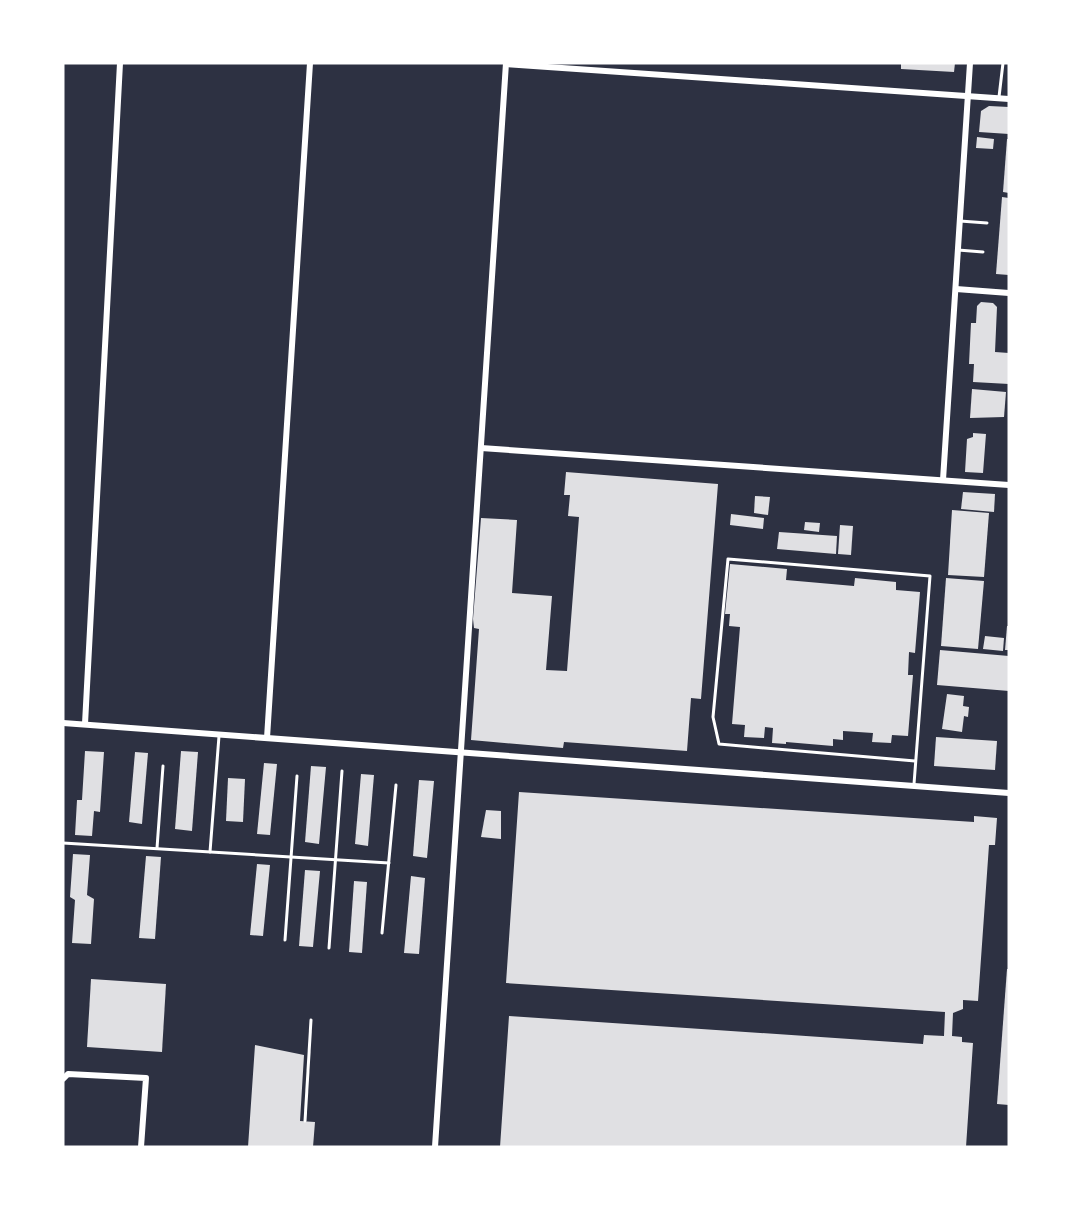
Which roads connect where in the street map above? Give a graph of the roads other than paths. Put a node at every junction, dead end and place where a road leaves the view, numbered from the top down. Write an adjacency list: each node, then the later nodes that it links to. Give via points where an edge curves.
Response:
1 (120, 63): 19 (street)
2 (310, 63): 21 (street)
3 (506, 63): 6 (street); 15 (street)
4 (970, 63): 6 (street)
5 (1003, 63): 7 (lane)
6 (968, 96): 7 (street); 9 (street)
7 (998, 98): 8 (street)
8 (1009, 99)
9 (960, 221): 10 (lane); 11 (street)
10 (987, 223)
11 (958, 250): 12 (lane); 13 (street)
12 (983, 252)
13 (956, 290): 14 (street); 16 (street)
14 (1009, 293)
15 (481, 448): 16 (street); 22 (street)
16 (943, 480): 17 (street)
17 (1009, 485)
18 (63, 723): 19 (street)
19 (85, 724): 20 (street)
20 (219, 734): 21 (street); 32 (lane)
21 (267, 738): 22 (street)
22 (461, 752): 28 (street); 43 (street)
23 (915, 761): 23 (lane, via 930,576 728,559 712,717 719,744); 28 (lane)
24 (163, 766): 31 (lane)
25 (342, 771): 34 (lane)
26 (297, 776): 33 (lane)
27 (396, 785): 35 (lane)
28 (914, 786): 29 (street)
29 (1009, 793)
30 (63, 843): 31 (lane)
31 (157, 849): 32 (lane)
32 (210, 852): 33 (lane)
33 (291, 857): 34 (lane); 37 (lane)
34 (336, 860): 35 (lane); 38 (lane)
35 (389, 863): 36 (lane)
36 (382, 933)
37 (285, 940)
38 (329, 948)
39 (311, 1020): 41 (lane)
40 (63, 1079): 42 (street, via 68,1074 146,1078)
41 (305, 1121)
42 (141, 1147)
43 (435, 1147)

